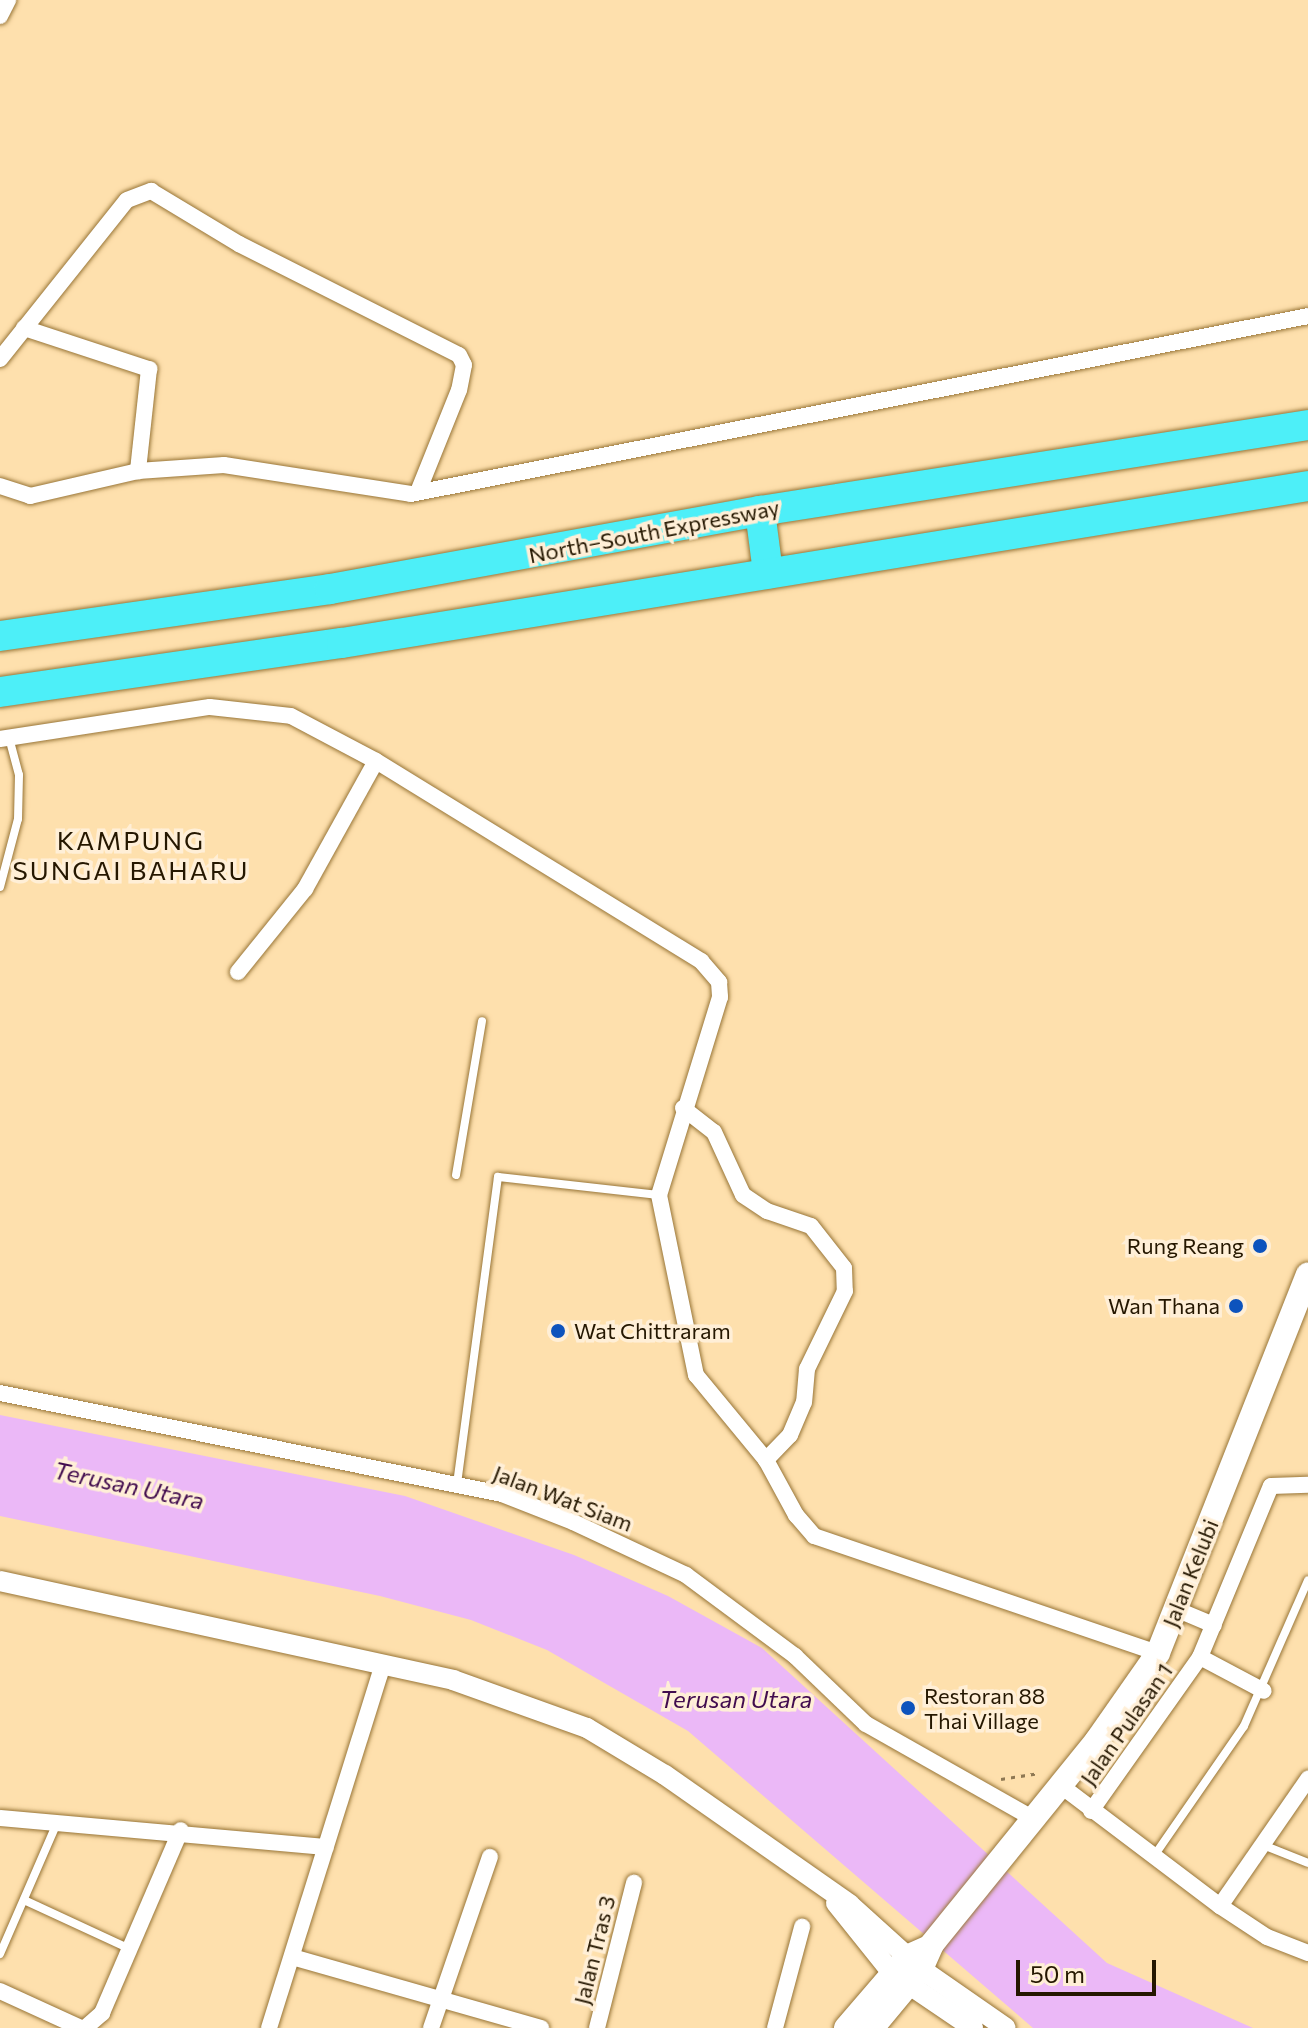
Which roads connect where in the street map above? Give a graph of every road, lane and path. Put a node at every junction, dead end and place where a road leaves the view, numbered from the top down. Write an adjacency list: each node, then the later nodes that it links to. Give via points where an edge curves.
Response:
1 (8, 0): 2 (street)
2 (0, 16)
3 (1308, 316): 10 (street)
4 (24, 328): 5 (street); 7 (street, via 149,369); 10 (street, via 132,195 145,190 159,194 239,244 459,355 464,365 459,390)
5 (0, 359)
6 (1308, 425): 11 (highway, North–South Expressway)
7 (138, 471): 8 (street, via 30,496); 10 (street, via 242,466)
8 (0, 486)
9 (1308, 486): 12 (highway)
10 (418, 492)
11 (760, 511): 12 (highway); 13 (highway, North–South Expressway, via 330,589)
12 (768, 573): 14 (highway)
13 (0, 636)
14 (0, 692)
15 (5, 738): 16 (street, via 239,707 291,716); 17 (lane, via 19,775 18,819)
16 (376, 761): 18 (street, via 305,889); 20 (street, via 711,969 719,982 718,1006)
17 (0, 887)
18 (238, 972)
19 (482, 1021): 21 (lane)
20 (683, 1108): 22 (street); 25 (street, via 714,1132 743,1195 767,1211 811,1226 844,1268 845,1291 807,1369 804,1402 790,1435)
21 (456, 1175)
22 (659, 1195): 25 (street, via 692,1367); 26 (lane, via 498,1177)
23 (1308, 1275): 30 (main road, Jalan Kelubi)
24 (0, 1393): 26 (street, Jalan Wat Siam)
25 (766, 1460): 32 (street, via 796,1515 814,1536)
26 (457, 1484): 37 (street, Jalan Wat Siam, via 502,1494 573,1522 686,1575 795,1656 866,1724)
27 (1308, 1485): 31 (street, Jalan Pulasan 1, via 1271,1486)
28 (1308, 1580): 35 (lane)
29 (0, 1581): 34 (street)
30 (1178, 1610): 31 (street); 32 (main road, Jalan Kelubi)
31 (1214, 1625): 33 (street, Jalan Pulasan 1)
32 (1158, 1653): 38 (main road, Jalan Kelubi)
33 (1200, 1657): 35 (street); 39 (street, Jalan Pulasan 1)
34 (383, 1665): 45 (street); 57 (street, via 514,1699 587,1728 665,1775 826,1890)
35 (1264, 1691): 46 (lane)
36 (1307, 1781): 44 (street)
37 (973, 1783): 38 (path, via 1041,1773); 41 (street, Jalan Wat Siam)
38 (1060, 1785): 39 (street); 41 (main road, Jalan Kelubi)
39 (1091, 1811): 46 (street)
40 (0, 1818): 42 (street)
41 (1034, 1819): 57 (main road, Jalan Kelubi)
42 (57, 1822): 43 (street); 50 (lane)
43 (181, 1830): 45 (street); 53 (street)
44 (1262, 1845): 48 (lane); 51 (street)
45 (326, 1847): 56 (street)
46 (1154, 1856): 51 (street)
47 (490, 1857): 59 (street)
48 (1308, 1863)
49 (634, 1883): 64 (street, Jalan Tras 3)
50 (24, 1900): 53 (lane); 55 (lane)
51 (1220, 1906): 54 (street, via 1267,1937)
52 (802, 1927): 65 (street)
53 (131, 1949): 60 (street, via 102,2013)
54 (1308, 1953)
55 (0, 1954)
56 (292, 1957): 59 (street); 61 (street)
57 (915, 1963): 66 (main road); 67 (main road); 68 (street); 69 (street)
58 (0, 1991): 60 (street)
59 (440, 1999): 62 (street); 63 (street)
60 (83, 2028)
61 (269, 2028)
62 (431, 2028)
63 (541, 2028)
64 (597, 2028)
65 (775, 2028)
66 (846, 2028)
67 (872, 2028)
68 (973, 2028)
69 (1006, 2028)

